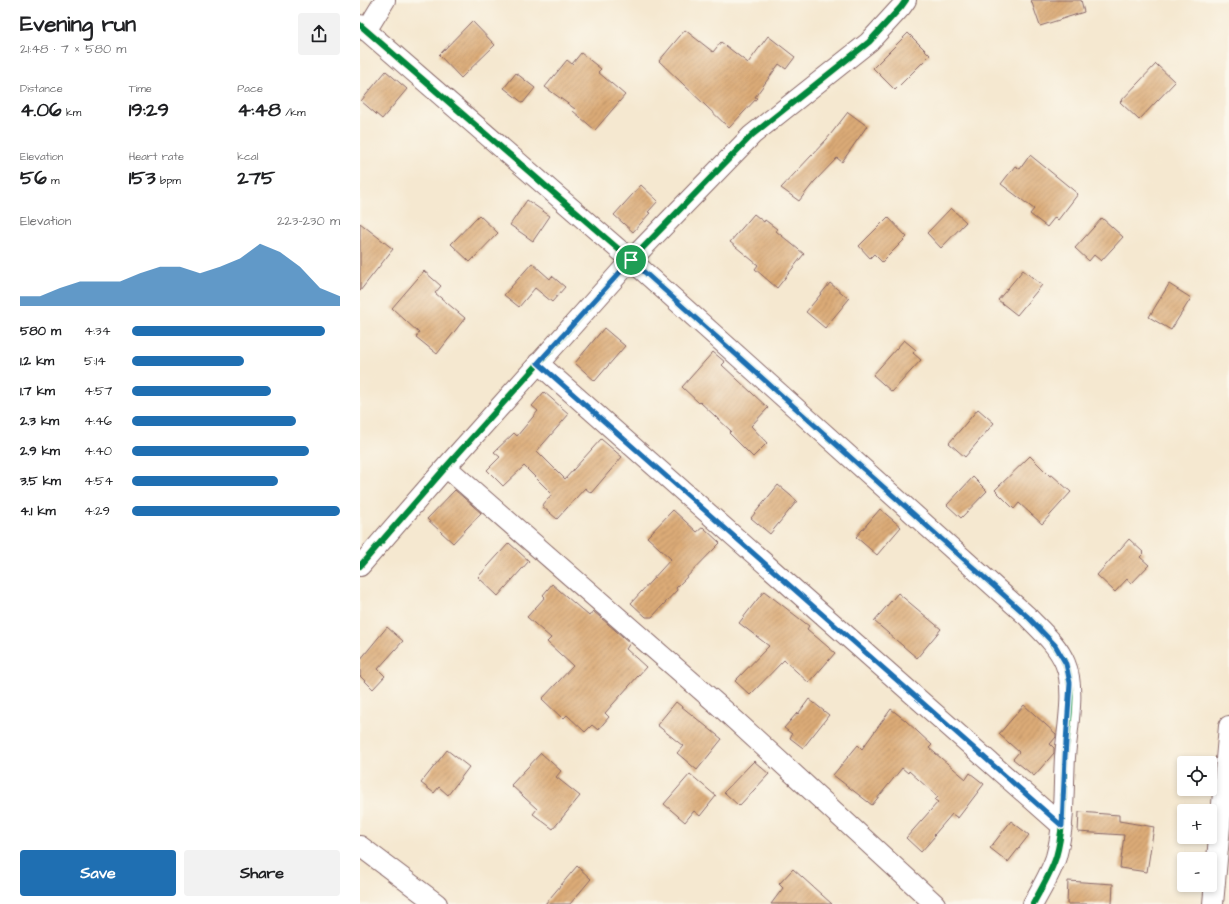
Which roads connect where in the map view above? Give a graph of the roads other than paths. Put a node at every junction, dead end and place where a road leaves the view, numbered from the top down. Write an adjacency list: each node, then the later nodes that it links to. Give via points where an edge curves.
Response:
1 (385, 0): 3 (street)
2 (906, 0): 4 (street, via 869,42 752,135)
3 (363, 28): 4 (street)
4 (631, 260): 5 (street); 9 (street, via 1027,616 1055,645 1066,664 1070,683)
5 (538, 363): 6 (street); 9 (street)
6 (446, 467): 7 (street); 12 (street, via 724,710)
7 (360, 566)
8 (1229, 726): 14 (street)
9 (1062, 826): 13 (street, via 1056,858)
10 (360, 846): 11 (street)
11 (437, 904)
12 (935, 904)
13 (1033, 904)
14 (1214, 904)

